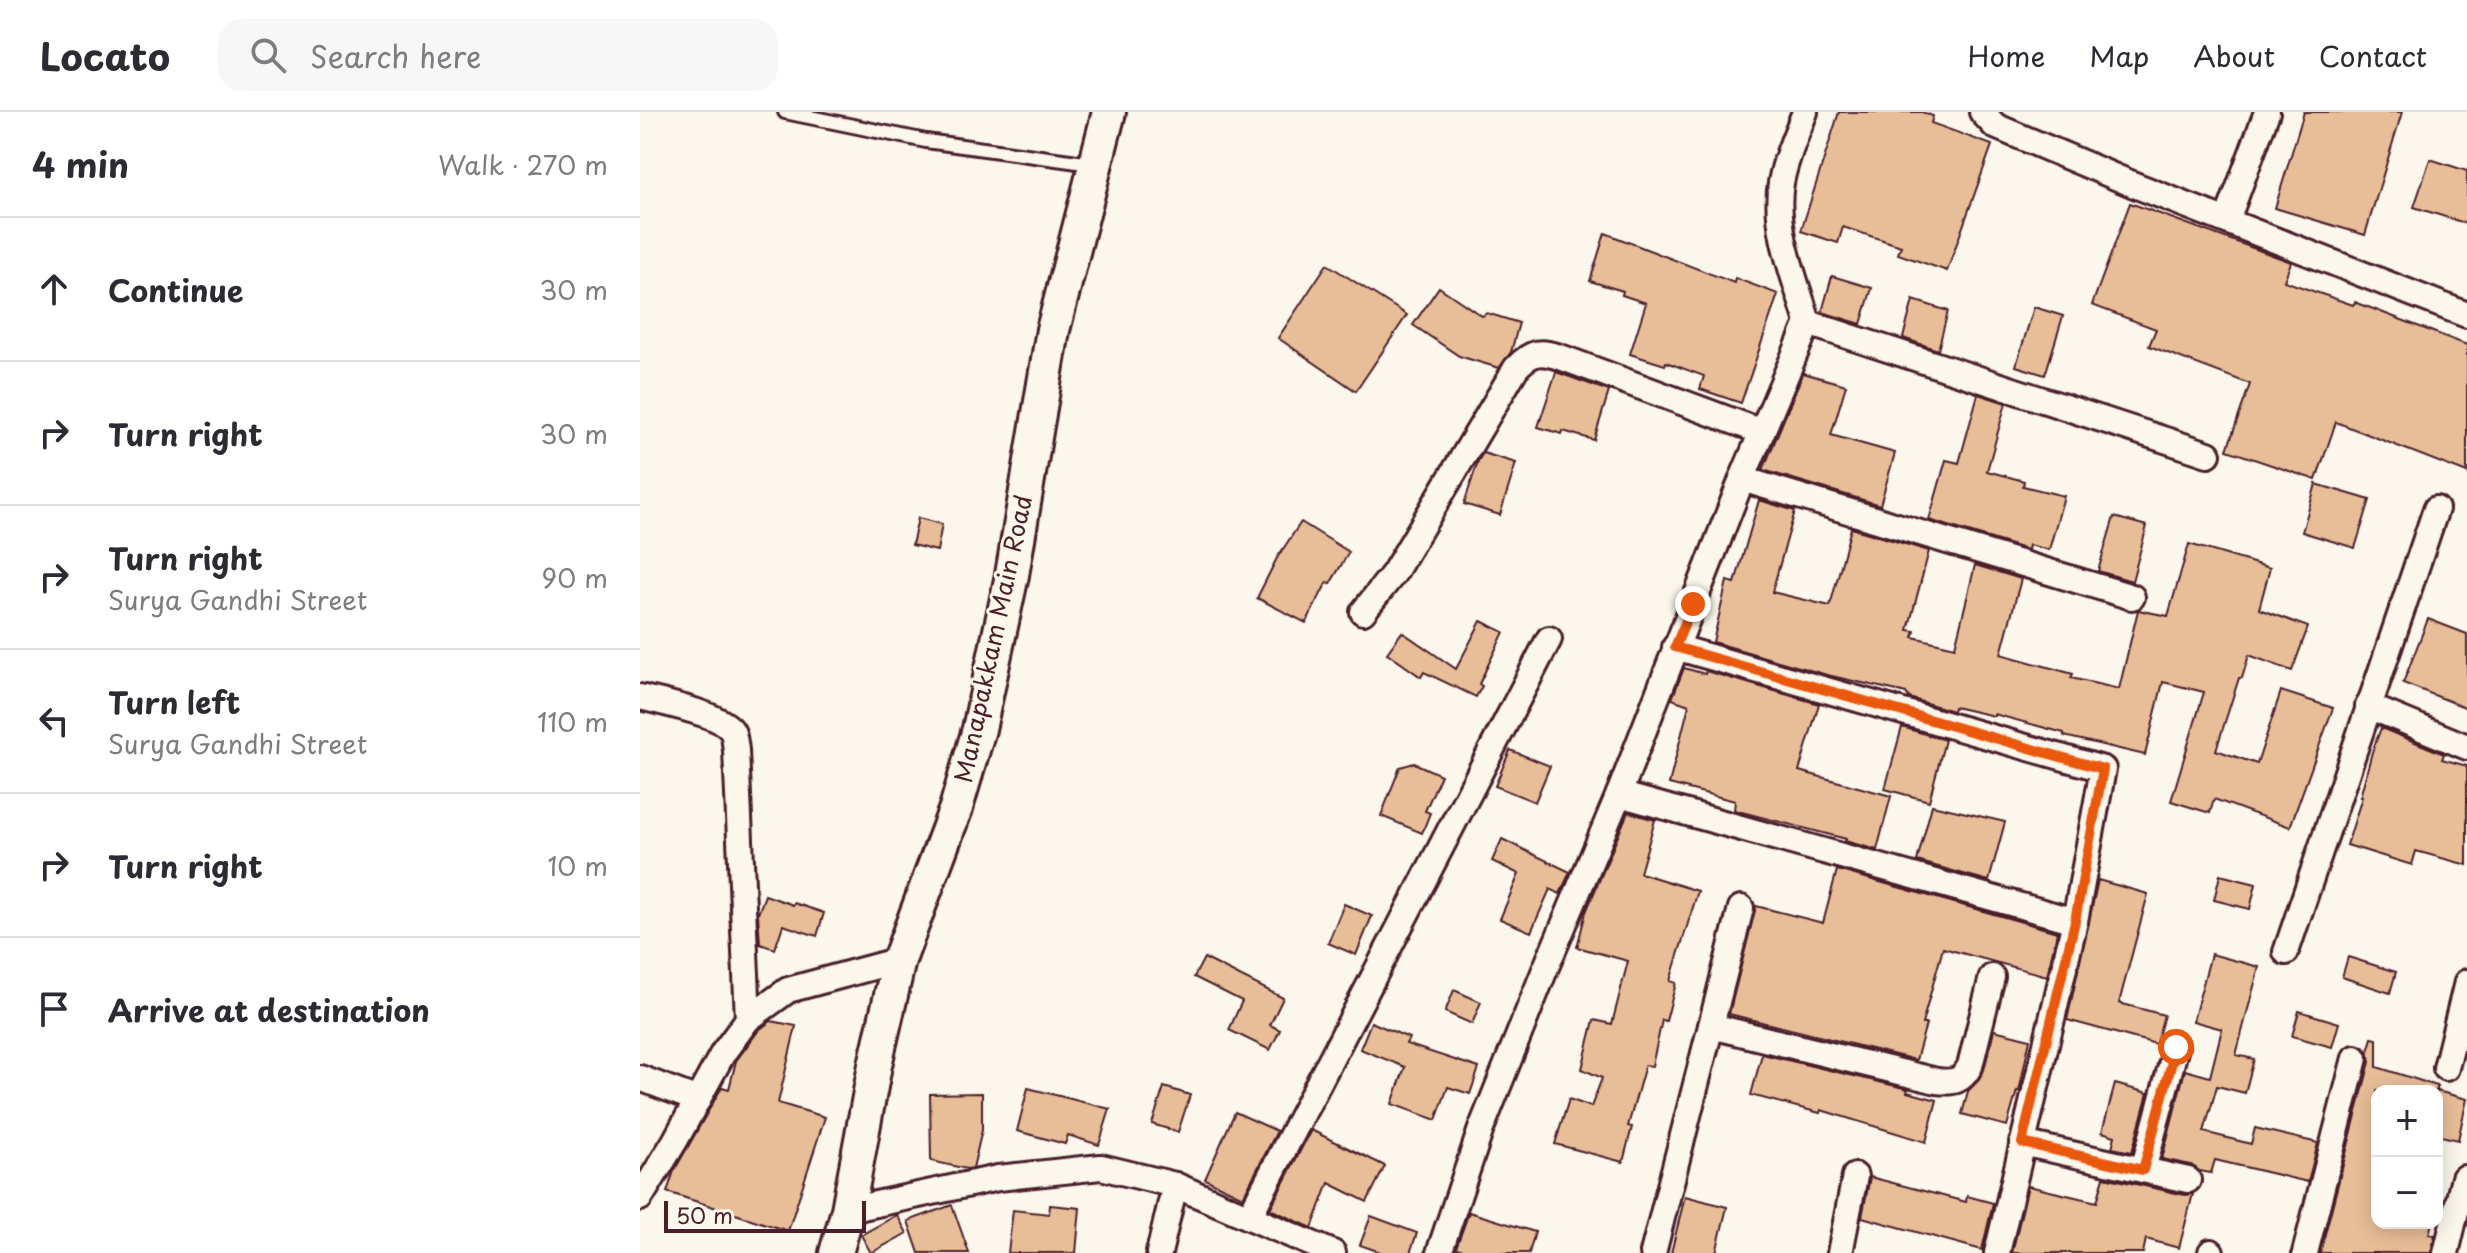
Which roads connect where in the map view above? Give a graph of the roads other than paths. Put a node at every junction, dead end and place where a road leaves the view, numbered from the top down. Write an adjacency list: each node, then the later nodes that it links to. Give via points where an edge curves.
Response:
1 (785, 112): 6 (lane, via 926,141)
2 (1109, 112): 6 (main road, Manapakkam Main Road)
3 (1805, 112): 9 (street, via 1784,170 1779,207)
4 (1982, 112): 7 (street, via 1995,126)
5 (2267, 112): 7 (street)
6 (1096, 164): 25 (main road, Manapakkam Main Road, via 1053,330 1012,575 979,729 956,808)
7 (2227, 220): 8 (street)
8 (2467, 315)
9 (1808, 323): 10 (street); 11 (street)
10 (1762, 432): 12 (street); 15 (street, via 1563,358 1543,352 1527,356 1394,573)
11 (2208, 454)
12 (1742, 479): 14 (street); 17 (street)
13 (2436, 509): 19 (street)
14 (2132, 597)
15 (1363, 612)
16 (1549, 639): 43 (street)
17 (1675, 647): 21 (street); 23 (street, via 2103,769)
18 (640, 697): 28 (street, via 695,711 733,731)
19 (2368, 706): 20 (street); 24 (street)
20 (2467, 747)
21 (1619, 794): 23 (street); 47 (street, via 1487,1115)
22 (1741, 908): 29 (street)
23 (2075, 921): 35 (street)
24 (2286, 952)
25 (899, 960): 28 (street, via 788,990); 42 (main road, Manapakkam Main Road)
26 (1992, 977): 29 (street, via 1970,1066 1953,1082)
27 (2467, 982): 32 (street)
28 (748, 1019): 34 (street)
29 (1711, 1026): 48 (street)
30 (2176, 1047): 36 (street)
31 (2355, 1058): 51 (street)
32 (2446, 1068)
33 (640, 1078): 34 (street)
34 (698, 1100): 41 (street)
35 (2022, 1143): 36 (street); 50 (street)
36 (2143, 1170): 39 (street)
37 (1855, 1176): 49 (street)
38 (2464, 1178): 52 (street)
39 (2188, 1180)
40 (1175, 1185): 42 (street, via 1101,1167 998,1178); 43 (street); 45 (street)
41 (640, 1198)
42 (848, 1210): 44 (main road, Manapakkam Main Road)
43 (1249, 1217): 46 (street)
44 (836, 1253)
45 (1159, 1253)
46 (1333, 1253)
47 (1439, 1253)
48 (1653, 1253)
49 (1840, 1253)
50 (1997, 1253)
51 (2305, 1253)
52 (2446, 1253)

